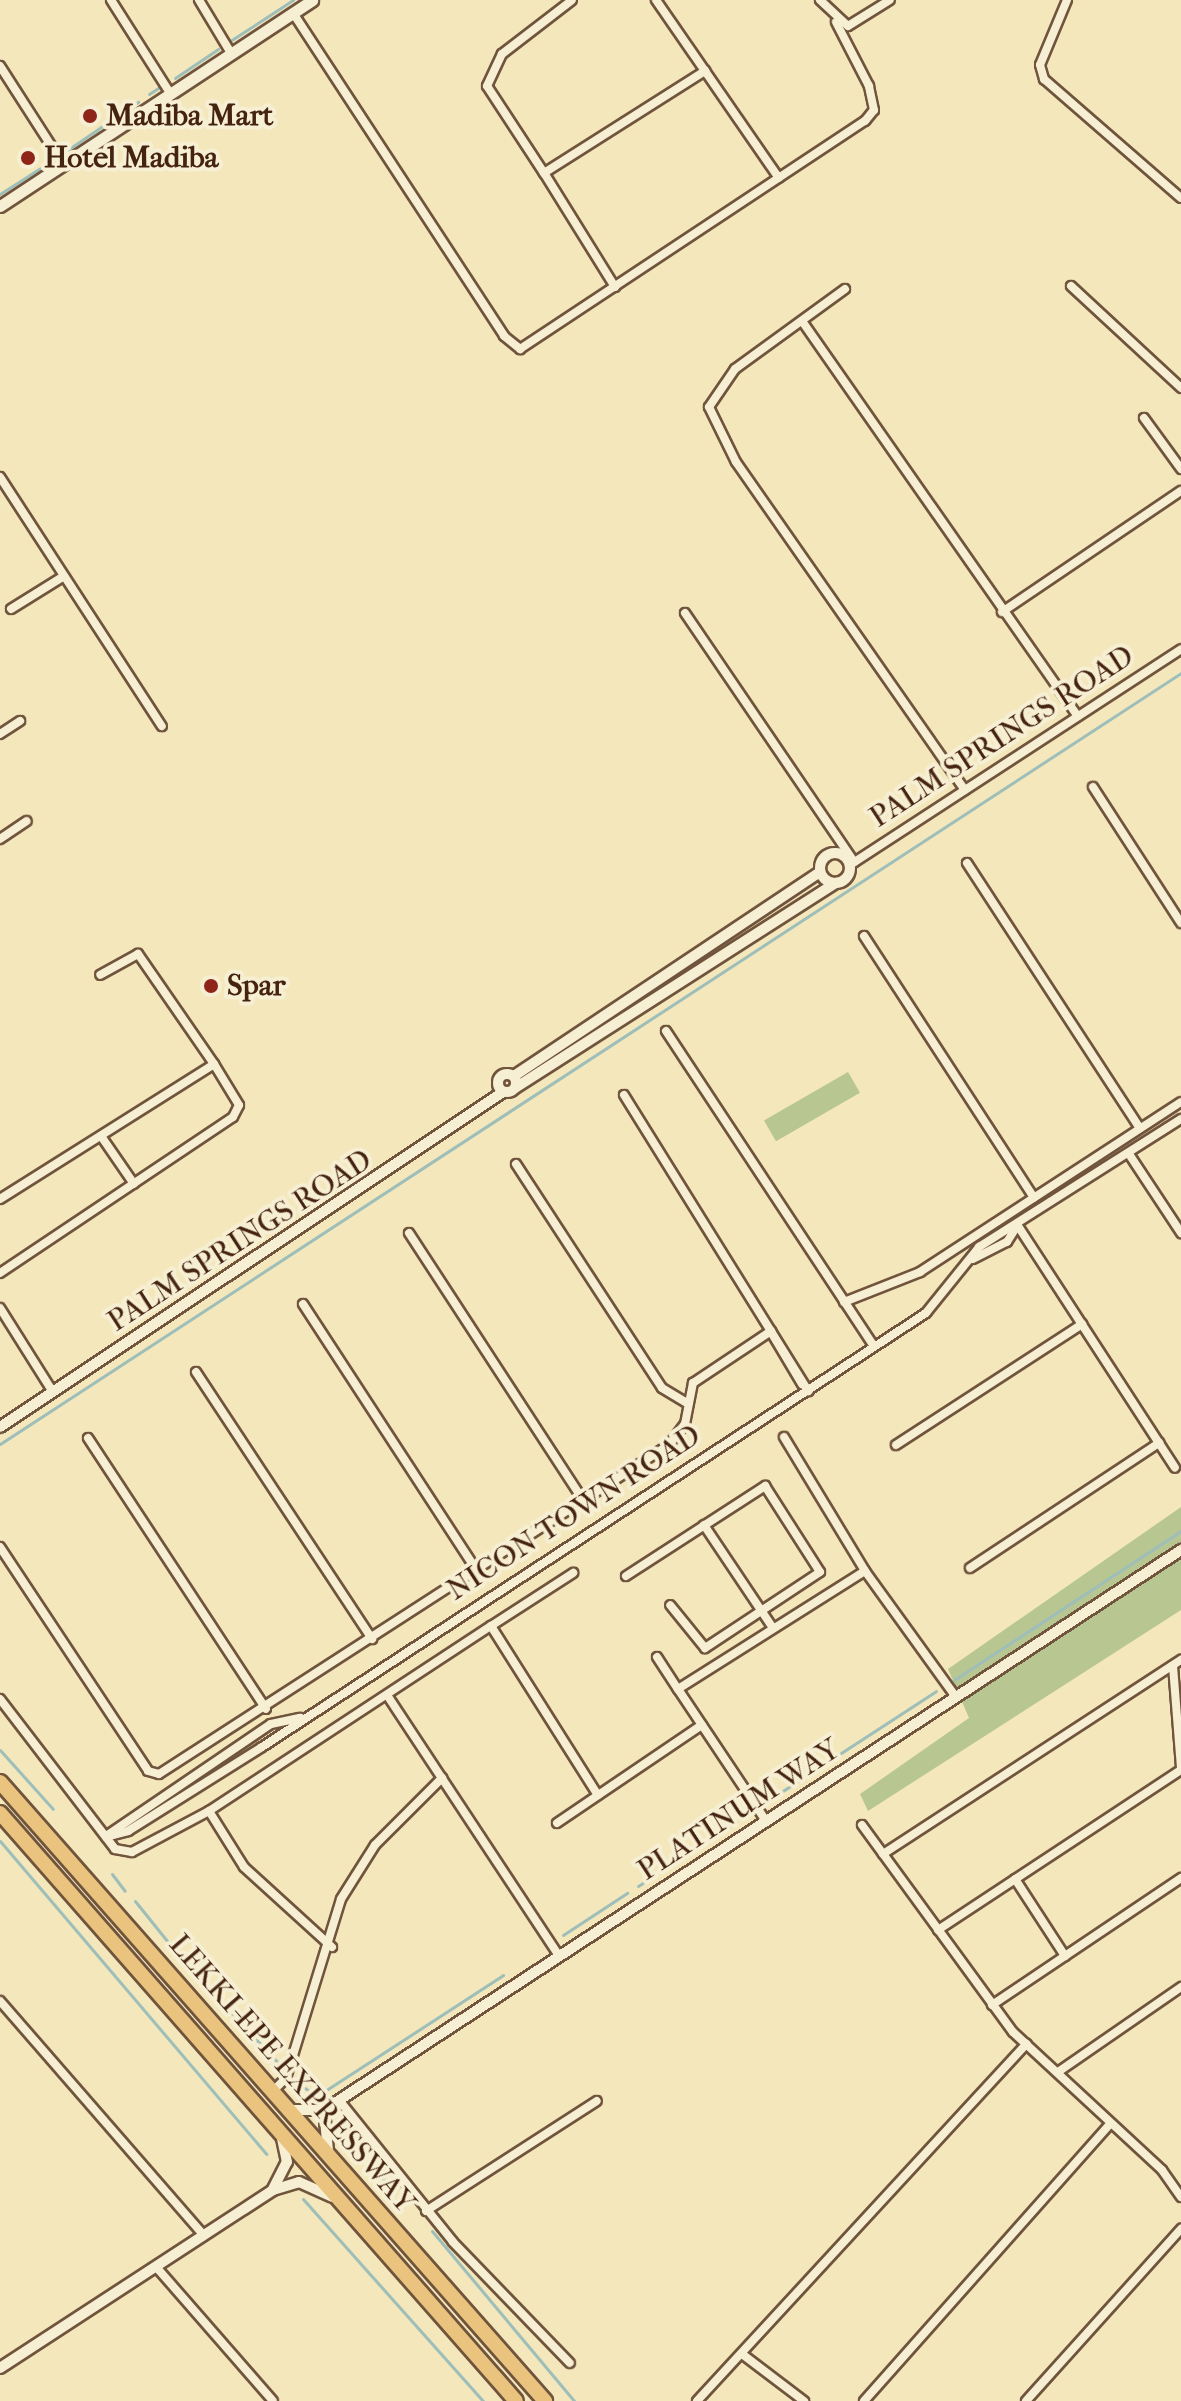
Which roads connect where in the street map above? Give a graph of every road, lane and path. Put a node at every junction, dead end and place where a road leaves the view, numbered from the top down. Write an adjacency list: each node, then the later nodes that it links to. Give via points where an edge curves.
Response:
1 (111, 0): 14 (street)
2 (199, 0): 11 (street)
3 (312, 0): 9 (main road)
4 (572, 0): 16 (street, via 502,54 487,86)
5 (656, 0): 13 (street)
6 (820, 0): 10 (street)
7 (890, 0): 10 (street, via 861,22)
8 (1067, 0): 18 (street, via 1040,65 1044,79)
9 (293, 13): 11 (main road); 21 (street, via 511,344 529,348)
10 (836, 22): 17 (street, via 874,110)
11 (231, 53): 14 (main road)
12 (0, 66): 15 (street)
13 (705, 71): 16 (street); 17 (street)
14 (170, 93): 15 (main road)
15 (63, 164): 19 (main road)
16 (544, 173): 21 (street)
17 (779, 178): 21 (street)
18 (1181, 198)
19 (0, 206)
20 (1071, 286): 24 (street)
21 (615, 287)
22 (845, 289): 23 (street)
23 (802, 321): 31 (street); 39 (street, via 722,382 711,396 713,420)
24 (1181, 388)
25 (1144, 418): 26 (street)
26 (1181, 469)
27 (0, 477): 29 (street)
28 (1181, 491): 31 (street)
29 (64, 576): 30 (street); 36 (street)
30 (11, 609)
31 (1002, 612): 34 (street)
32 (685, 613): 42 (street)
33 (1181, 649): 34 (street, PALM SPRINGS ROAD)
34 (1078, 716): 39 (street, PALM SPRINGS ROAD)
35 (20, 721): 37 (street)
36 (162, 726)
37 (0, 734)
38 (1093, 787): 46 (street)
39 (965, 790): 42 (street, PALM SPRINGS ROAD)
40 (27, 821): 41 (street)
41 (0, 839)
42 (852, 863): 44 (street, via 831,854); 45 (street)
43 (967, 863): 57 (street)
44 (820, 872): 45 (street); 51 (street)
45 (836, 883): 52 (street)
46 (1181, 923)
47 (864, 936): 62 (street)
48 (100, 975): 50 (street, via 138,954)
49 (666, 1031): 68 (street)
50 (214, 1064): 58 (street); 61 (street, via 238,1110)
51 (514, 1076): 52 (street); 53 (street, via 500,1077)
52 (515, 1088): 53 (street)
53 (503, 1092): 76 (street, PALM SPRINGS ROAD)
54 (624, 1095): 72 (street)
55 (1181, 1102): 57 (street)
56 (1181, 1119): 59 (street, NICON TOWN ROAD)
57 (1140, 1128): 62 (street)
58 (101, 1136): 61 (street); 63 (street)
59 (1129, 1154): 64 (street, NICON TOWN ROAD); 66 (street)
60 (516, 1164): 77 (street, via 662,1388)
61 (134, 1184): 67 (street)
62 (1034, 1198): 68 (street, via 920,1272)
63 (0, 1199)
64 (1018, 1226): 71 (street); 73 (street, NICON TOWN ROAD, via 973,1259 926,1313)
65 (409, 1233): 84 (street)
66 (1181, 1233)
67 (0, 1273)
68 (844, 1302): 73 (street)
69 (303, 1304): 89 (street)
70 (0, 1308): 76 (street)
71 (1082, 1324): 81 (street); 82 (street)
72 (771, 1331): 75 (street); 77 (street, via 699,1376)
73 (874, 1347): 75 (street, NICON TOWN ROAD)
74 (196, 1372): 97 (street)
75 (808, 1391): 105 (street, NICON TOWN ROAD)
76 (53, 1392): 78 (street, PALM SPRINGS ROAD)
77 (689, 1404): 84 (street, via 676,1439)
78 (0, 1427)
79 (784, 1437): 90 (street)
80 (88, 1438): 104 (street)
81 (1159, 1443): 83 (street); 88 (street)
82 (896, 1445)
83 (1175, 1468)
84 (584, 1501): 89 (street)
85 (704, 1525): 92 (street); 94 (street); 94 (street, via 765,1486 820,1572)
86 (0, 1547): 104 (street, via 148,1771 175,1768)
87 (1181, 1550): 102 (street, PLATINUM WAY)
88 (970, 1568)
89 (477, 1571): 97 (street)
90 (865, 1571): 96 (street); 102 (street)
91 (573, 1573): 95 (street)
92 (626, 1576)
93 (670, 1605): 94 (street, via 698,1648)
94 (760, 1613): 96 (street)
95 (491, 1626): 101 (street); 113 (street)
96 (773, 1628): 100 (street)
97 (372, 1639): 104 (street)
98 (657, 1657): 100 (street)
99 (1177, 1663): 110 (street); 120 (street)
100 (678, 1689): 107 (street)
101 (387, 1695): 111 (street); 114 (street)
102 (956, 1697): 116 (street, PLATINUM WAY)
103 (0, 1699): 119 (street)
104 (266, 1709)
105 (300, 1718): 106 (street, NICON TOWN ROAD); 108 (street, NICON TOWN ROAD)
106 (271, 1724): 108 (street); 109 (street, NICON TOWN ROAD)
107 (702, 1725): 113 (street); 116 (street)
108 (279, 1736): 109 (street, NICON TOWN ROAD)
109 (248, 1745): 119 (street, NICON TOWN ROAD, via 128,1831)
110 (1181, 1769): 122 (street)
111 (442, 1778): 124 (street, via 375,1845 341,1899); 125 (street)
112 (0, 1782): 132 (highway, LEKKI-EPE EXPRESSWAY)
113 (598, 1795): 117 (street)
114 (209, 1811): 119 (street, via 132,1852 115,1849); 124 (street, via 244,1867)
115 (0, 1813): 138 (highway, LEKKI-EPE EXPRESSWAY)
116 (766, 1821): 125 (street, PLATINUM WAY)
117 (557, 1823)
118 (862, 1825): 120 (street)
119 (106, 1837)
120 (883, 1854): 123 (street)
121 (1181, 1878): 126 (street)
122 (1015, 1879): 123 (street); 126 (street)
123 (938, 1930): 129 (street)
124 (332, 1947): 132 (street, via 286,2078)
125 (559, 1956): 133 (street, PLATINUM WAY)
126 (1065, 1956): 129 (street)
127 (1181, 1987): 131 (street)
128 (0, 2001): 145 (street)
129 (992, 2005): 130 (street)
130 (1027, 2044): 131 (street); 147 (street)
131 (1058, 2072): 137 (street)
132 (273, 2091): 135 (highway, LEKKI-EPE EXPRESSWAY)
133 (339, 2100): 136 (street, PLATINUM WAY); 143 (street)
134 (597, 2101): 143 (street)
135 (289, 2109): 136 (street); 139 (highway, LEKKI-EPE EXPRESSWAY)
136 (324, 2110): 139 (street)
137 (1110, 2124): 141 (street); 155 (street)
138 (275, 2126): 140 (street, via 287,2162); 142 (highway, LEKKI-EPE EXPRESSWAY)
139 (330, 2156): 152 (highway, LEKKI-EPE EXPRESSWAY)
140 (273, 2190): 142 (street, via 310,2184); 145 (street)
141 (1181, 2197)
142 (349, 2211): 151 (highway, LEKKI-EPE EXPRESSWAY)
143 (426, 2211): 148 (street)
144 (1181, 2229): 156 (street)
145 (204, 2236): 146 (street)
146 (157, 2268): 149 (street); 150 (street)
147 (742, 2354): 153 (street); 154 (street)
148 (570, 2363)
149 (0, 2368)
150 (273, 2401)
151 (516, 2401)
152 (545, 2401)
153 (697, 2401)
154 (804, 2401)
155 (864, 2401)
156 (1026, 2401)

